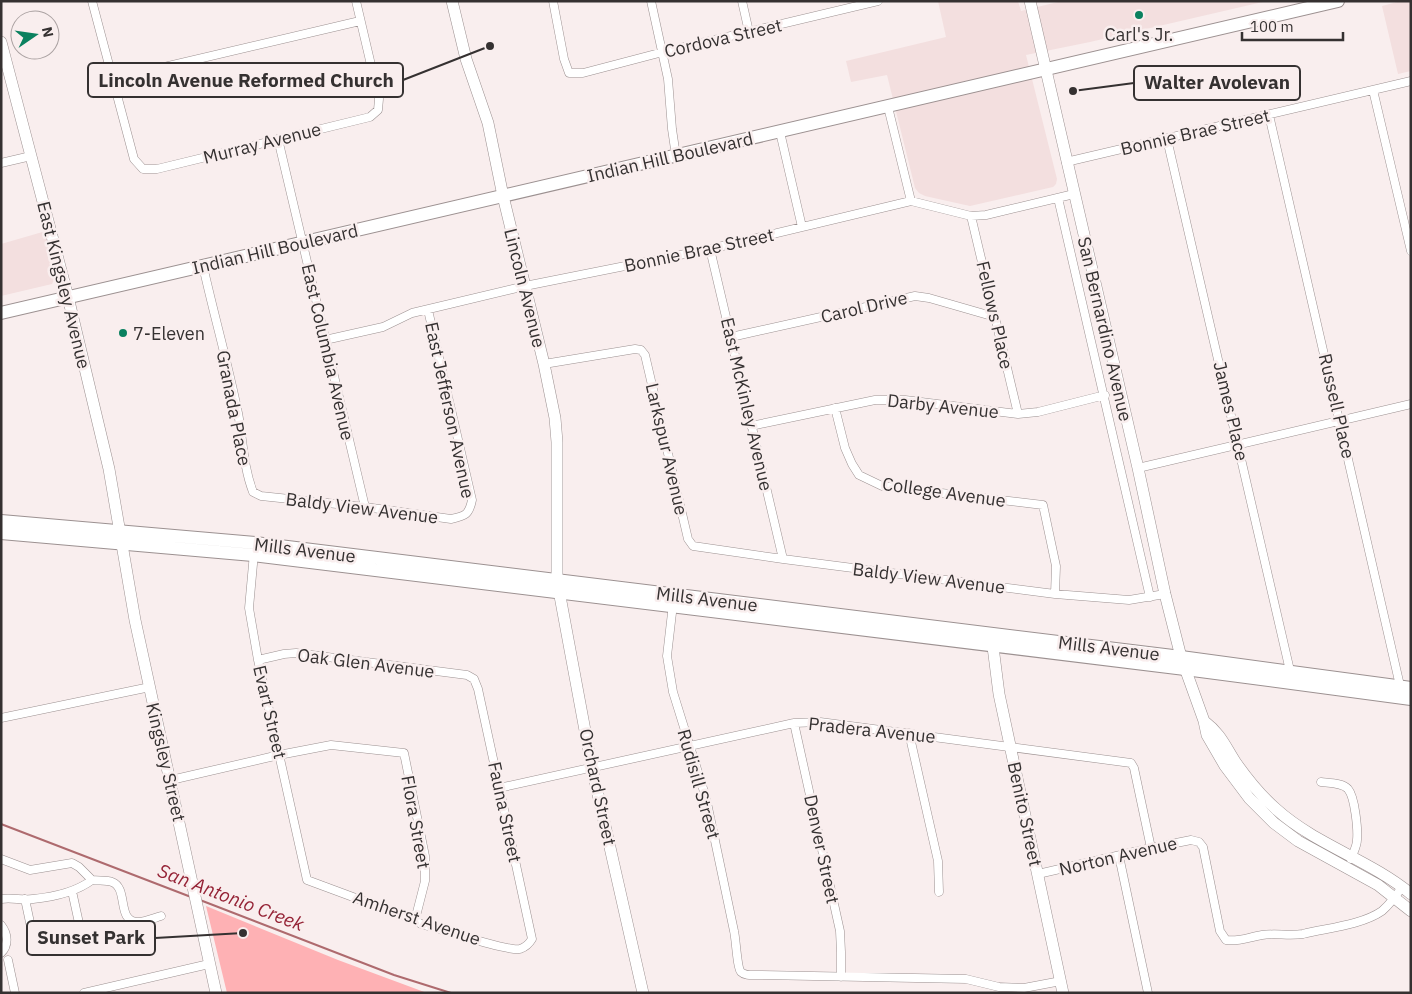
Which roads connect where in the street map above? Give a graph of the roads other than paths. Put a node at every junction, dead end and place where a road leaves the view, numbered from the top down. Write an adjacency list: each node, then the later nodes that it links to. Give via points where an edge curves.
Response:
1 (92, 1): 15 (street)
2 (356, 1): 10 (street)
3 (452, 1): 28 (street, Lincoln Avenue, via 466,59 488,123)
4 (553, 1): 13 (street, Cordova Street, via 569,72 583,72)
5 (651, 1): 13 (street)
6 (742, 1): 11 (street)
7 (878, 1): 11 (street, Cordova Street)
8 (1030, 1): 14 (street, San Bernardino Avenue)
9 (1332, 2): 14 (main road, Indian Hill Boulevard)
10 (360, 21): 15 (street); 22 (street, Murray Avenue, via 379,99 378,110 370,117)
11 (750, 32): 13 (street, Cordova Street)
12 (1, 42): 23 (street, East Kingsley Avenue)
13 (663, 52): 24 (street)
14 (1045, 71): 18 (main road, Indian Hill Boulevard); 25 (street, San Bernardino Avenue)
15 (113, 79): 22 (street, Murray Avenue, via 134,159 143,169 157,169)
16 (1411, 81): 17 (street, Bonnie Brae Street)
17 (1373, 90): 19 (street, Bonnie Brae Street); 35 (street)
18 (888, 106): 20 (main road, Indian Hill Boulevard); 30 (street)
19 (1269, 115): 21 (street, Bonnie Brae Street); 49 (street, Russell Place)
20 (780, 132): 24 (main road, Indian Hill Boulevard); 32 (street)
21 (1167, 138): 25 (street, Bonnie Brae Street); 51 (street, James Place)
22 (278, 139): 33 (street, East Columbia Avenue)
23 (31, 156): 26 (street); 38 (street, East Kingsley Avenue)
24 (676, 156): 28 (main road, Indian Hill Boulevard)
25 (1066, 162): 27 (street, San Bernardino Avenue)
26 (1, 163)
27 (1074, 194): 29 (street, Bonnie Brae Street); 52 (street, San Bernardino Avenue)
28 (503, 196): 33 (main road, Indian Hill Boulevard); 37 (street, Lincoln Avenue)
29 (1058, 198): 31 (street, Bonnie Brae Street); 45 (street)
30 (911, 201): 31 (street, Bonnie Brae Street); 32 (street, Bonnie Brae Street)
31 (971, 216): 41 (street, Fellows Place)
32 (802, 227): 34 (street, Bonnie Brae Street)
33 (302, 243): 36 (main road, Indian Hill Boulevard); 43 (street, East Columbia Avenue)
34 (710, 250): 37 (street, Bonnie Brae Street); 42 (street, East McKinley Avenue)
35 (1411, 251)
36 (203, 266): 38 (main road, Indian Hill Boulevard); 53 (street, Granada Place)
37 (525, 286): 39 (street, Bonnie Brae Street); 44 (street, Lincoln Avenue)
38 (68, 297): 40 (main road, Indian Hill Boulevard); 58 (street, East Kingsley Avenue, via 108,469)
39 (428, 310): 43 (street, Bonnie Brae Street, via 412,313 383,327); 55 (street, East Jefferson Avenue, via 472,500)
40 (1, 313)
41 (995, 317): 42 (street, Carol Drive, via 915,296); 48 (street, Fellows Place)
42 (731, 337): 50 (street, East McKinley Avenue)
43 (325, 340): 54 (street, East Columbia Avenue)
44 (544, 364): 59 (street, Larkspur Avenue, via 642,350 688,540); 62 (street, Lincoln Avenue, via 557,442)
45 (1105, 395): 48 (street, Darby Avenue); 65 (street)
46 (1411, 404): 49 (street)
47 (836, 408): 48 (street, Darby Avenue, via 875,400 905,400); 50 (street, Darby Avenue); 63 (street, College Avenue, via 845,448 859,475 882,486 1043,505 1056,566)
48 (1018, 414)
49 (1340, 420): 51 (street); 73 (street, Russell Place)
50 (752, 426): 61 (street, East McKinley Avenue)
51 (1239, 445): 52 (street); 70 (street, James Place)
52 (1138, 468): 64 (street, San Bernardino Avenue)
53 (253, 492): 54 (street, Baldy View Avenue, via 261,496)
54 (365, 506): 55 (street, Baldy View Avenue, via 451,519)
55 (470, 510)
56 (1, 521): 58 (main road, Mills Avenue)
57 (1, 533): 58 (main road, Mills Avenue)
58 (119, 536): 60 (main road, Mills Avenue); 72 (street, Kingsley Street)
59 (693, 546): 61 (street, Baldy View Avenue)
60 (254, 549): 62 (main road, Mills Avenue); 68 (street, Evart Street, via 249,608)
61 (783, 559): 63 (street, Baldy View Avenue)
62 (558, 586): 66 (main road, Mills Avenue); 81 (street, Orchard Street)
63 (1055, 594): 65 (street, Baldy View Avenue, via 1129,600)
64 (1165, 594): 65 (street, Baldy View Avenue); 69 (street, San Bernardino Avenue)
65 (1150, 597)
66 (674, 601): 67 (main road, Mills Avenue); 78 (street, Rudisill Street, via 668,668)
67 (992, 640): 69 (main road, Mills Avenue); 79 (street, Benito Street, via 999,694)
68 (258, 660): 71 (street, Oak Glen Avenue, via 296,653 467,675); 80 (street, Evart Street)
69 (1183, 663): 70 (main road, Mills Avenue); 75 (street, San Bernardino Avenue)
70 (1292, 678): 73 (main road, Mills Avenue)
71 (474, 679): 84 (street, Fauna Street)
72 (150, 688): 74 (street); 82 (street, Kingsley Street)
73 (1406, 693)
74 (1, 718)
75 (1204, 721): 87 (street, via 1216,730 1254,787 1276,810); 89 (street, San Bernardino Avenue, via 1207,735 1249,798 1298,842)
76 (794, 723): 77 (street, Pradera Avenue, via 820,722); 78 (street, Pradera Avenue); 109 (street, Denver Street, via 840,931)
77 (909, 733): 79 (street, Pradera Avenue); 95 (street, via 938,861)
78 (689, 746): 81 (street, Pradera Avenue); 109 (street, Rudisill Street, via 706,798 740,972)
79 (1011, 746): 85 (street, Pradera Avenue, via 1131,763); 90 (street, Benito Street)
80 (279, 755): 82 (street); 92 (street, Evart Street); 101 (street, Flora Street, via 330,745 404,753 425,856 425,881)
81 (592, 768): 84 (street, Pradera Avenue); 114 (street, Orchard Street)
82 (171, 780): 108 (street, Kingsley Street)
83 (1322, 782): 87 (street, via 1343,785 1351,795 1358,842)
84 (500, 788): 104 (street, Fauna Street, via 532,939)
85 (1151, 848): 86 (street, Norton Avenue); 96 (street, Norton Avenue, via 1191,840 1199,842 1203,847 1220,931 1226,940 1236,941 1263,934 1292,936 1366,919)
86 (1119, 856): 90 (street, Norton Avenue); 115 (street)
87 (1352, 857): 89 (street); 94 (street, via 1375,868)
88 (1, 859): 91 (street, via 30,870 72,863)
89 (1348, 869): 96 (street, San Bernardino Avenue)
90 (1038, 874): 110 (street, Benito Street)
91 (92, 880): 93 (street); 100 (street, via 113,882 119,888 130,919 137,922)
92 (306, 880): 101 (street, Amherst Avenue)
93 (72, 891): 98 (street); 103 (street)
94 (1406, 891): 96 (street)
95 (939, 892)
96 (1395, 898): 99 (street, San Bernardino Avenue)
97 (1, 899): 98 (street)
98 (25, 899): 105 (street)
99 (1411, 911)
100 (162, 916)
101 (415, 920): 104 (street, Amherst Avenue, via 502,947 518,950)
102 (1, 925): 106 (street, via 7,940)
103 (82, 937)
104 (528, 945)
105 (36, 946)
106 (1, 953)
107 (8, 960): 111 (street)
108 (210, 964): 112 (street); 113 (street, Kingsley Street)
109 (841, 977): 110 (street, via 966,979 999,987)
110 (1062, 987)
111 (15, 993)
112 (84, 993)
113 (216, 993)
114 (643, 993)
115 (1148, 993)

